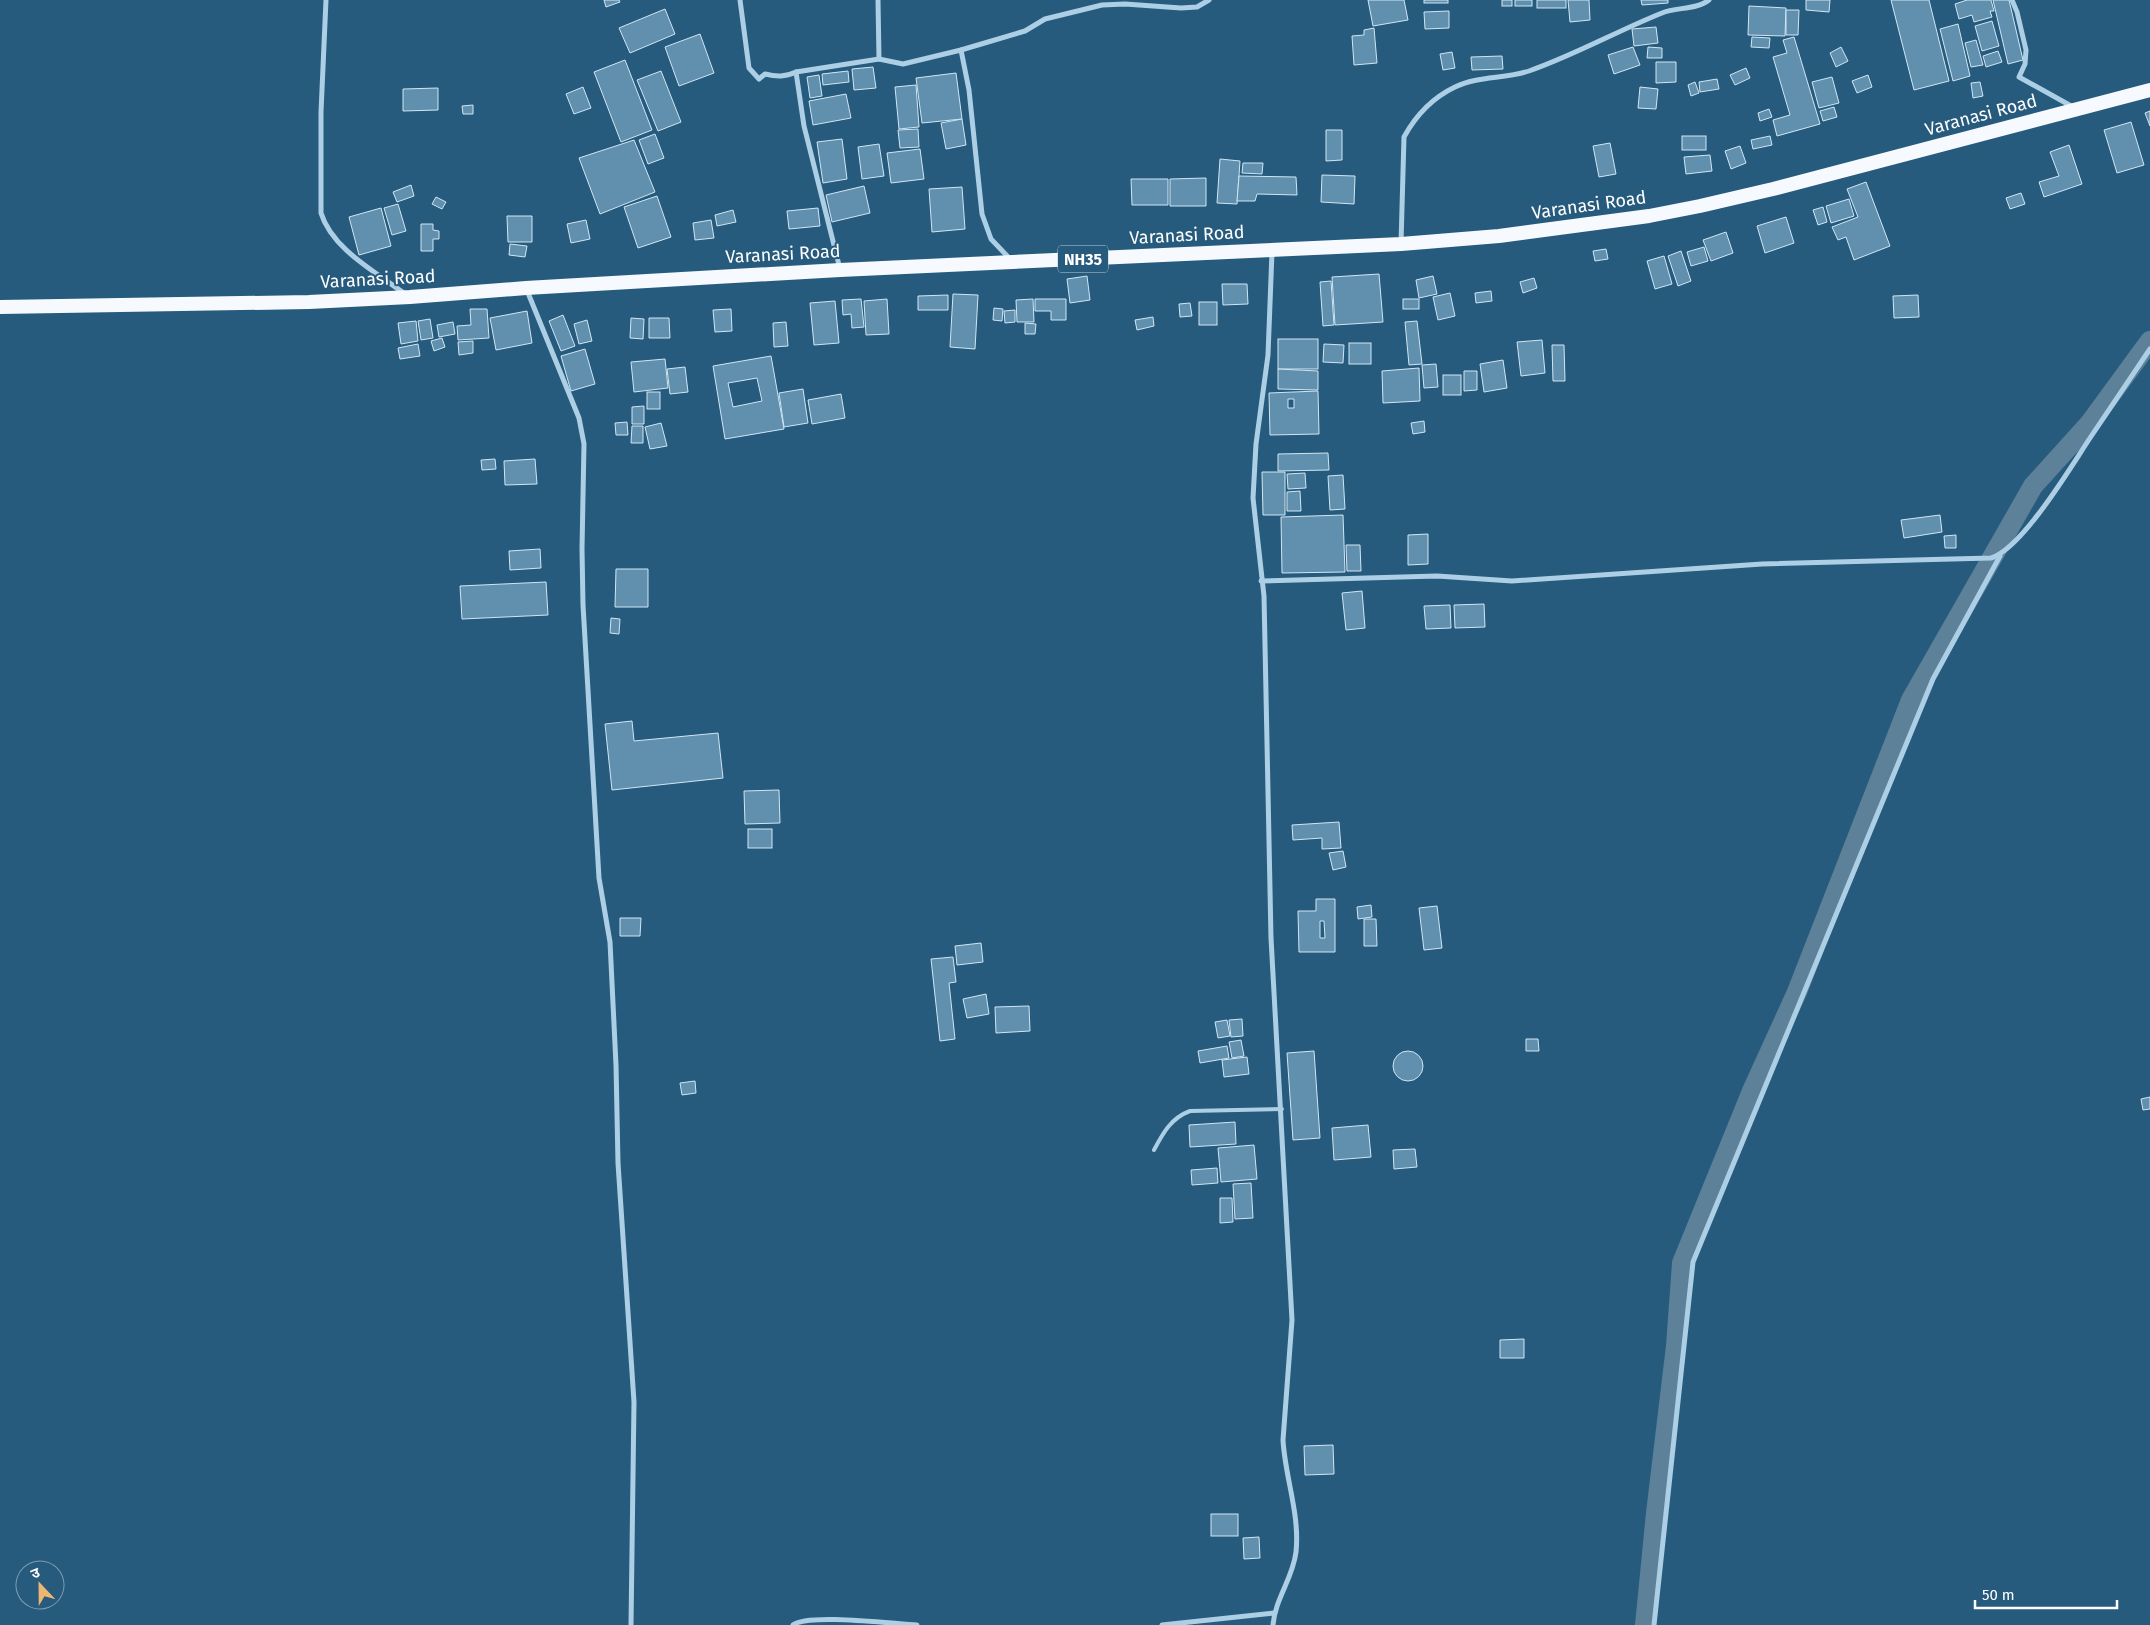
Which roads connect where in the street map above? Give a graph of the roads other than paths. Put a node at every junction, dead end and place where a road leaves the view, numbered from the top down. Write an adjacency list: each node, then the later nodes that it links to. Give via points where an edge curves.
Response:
1 (326, 0): 17 (street, via 321,213 338,243)
2 (740, 0): 9 (street, via 749,68 753,74 759,79 765,74 776,77)
3 (878, 0): 8 (street)
4 (1210, 0): 7 (street, via 1189,8 1102,6 1045,19 1025,31)
5 (1709, 0): 12 (street, via 1694,7 1666,12 1527,72 1456,86 1439,96 1411,124 1404,137)
6 (2012, 0): 11 (street, via 2026,50 2025,64 2019,76)
7 (961, 50): 8 (street, via 903,64); 14 (street, via 970,97 982,214 991,239)
8 (879, 59): 9 (street)
9 (796, 72): 15 (street, via 804,126)
10 (2150, 90): 11 (highway, Varanasi Road / NH35)
11 (2076, 109): 12 (highway, Varanasi Road / NH35, via 1700,206 1508,235)
12 (1401, 244): 13 (highway, Varanasi Road / NH35)
13 (1272, 249): 14 (highway, Varanasi Road / NH35); 21 (street, via 1268,355 1253,498)
14 (1013, 262): 15 (highway, Varanasi Road / NH35)
15 (840, 270): 16 (highway, Varanasi Road / NH35)
16 (526, 288): 17 (highway, Varanasi Road / NH35); 25 (street, via 579,418 584,444 583,605 599,878 610,942 618,1163 634,1402)
17 (410, 297): 18 (highway, Varanasi Road / NH35, via 309,302)
18 (0, 307)
19 (2150, 349): 20 (street, via 2050,498)
20 (2000, 556): 21 (street, via 1762,564 1512,581 1437,576); 30 (street, via 1933,679 1693,1262)
21 (1261, 581): 22 (street, via 1264,596 1271,938)
22 (1282, 1109): 23 (lane, via 1190,1111 1171,1123); 24 (street, via 1292,1320 1283,1440 1296,1538 1293,1564)
23 (1154, 1150)
24 (1274, 1613): 28 (street); 29 (street)
25 (631, 1625)
26 (794, 1625): 27 (street, via 798,1621 823,1619)
27 (917, 1625)
28 (1162, 1625)
29 (1273, 1625)
30 (1654, 1625)

